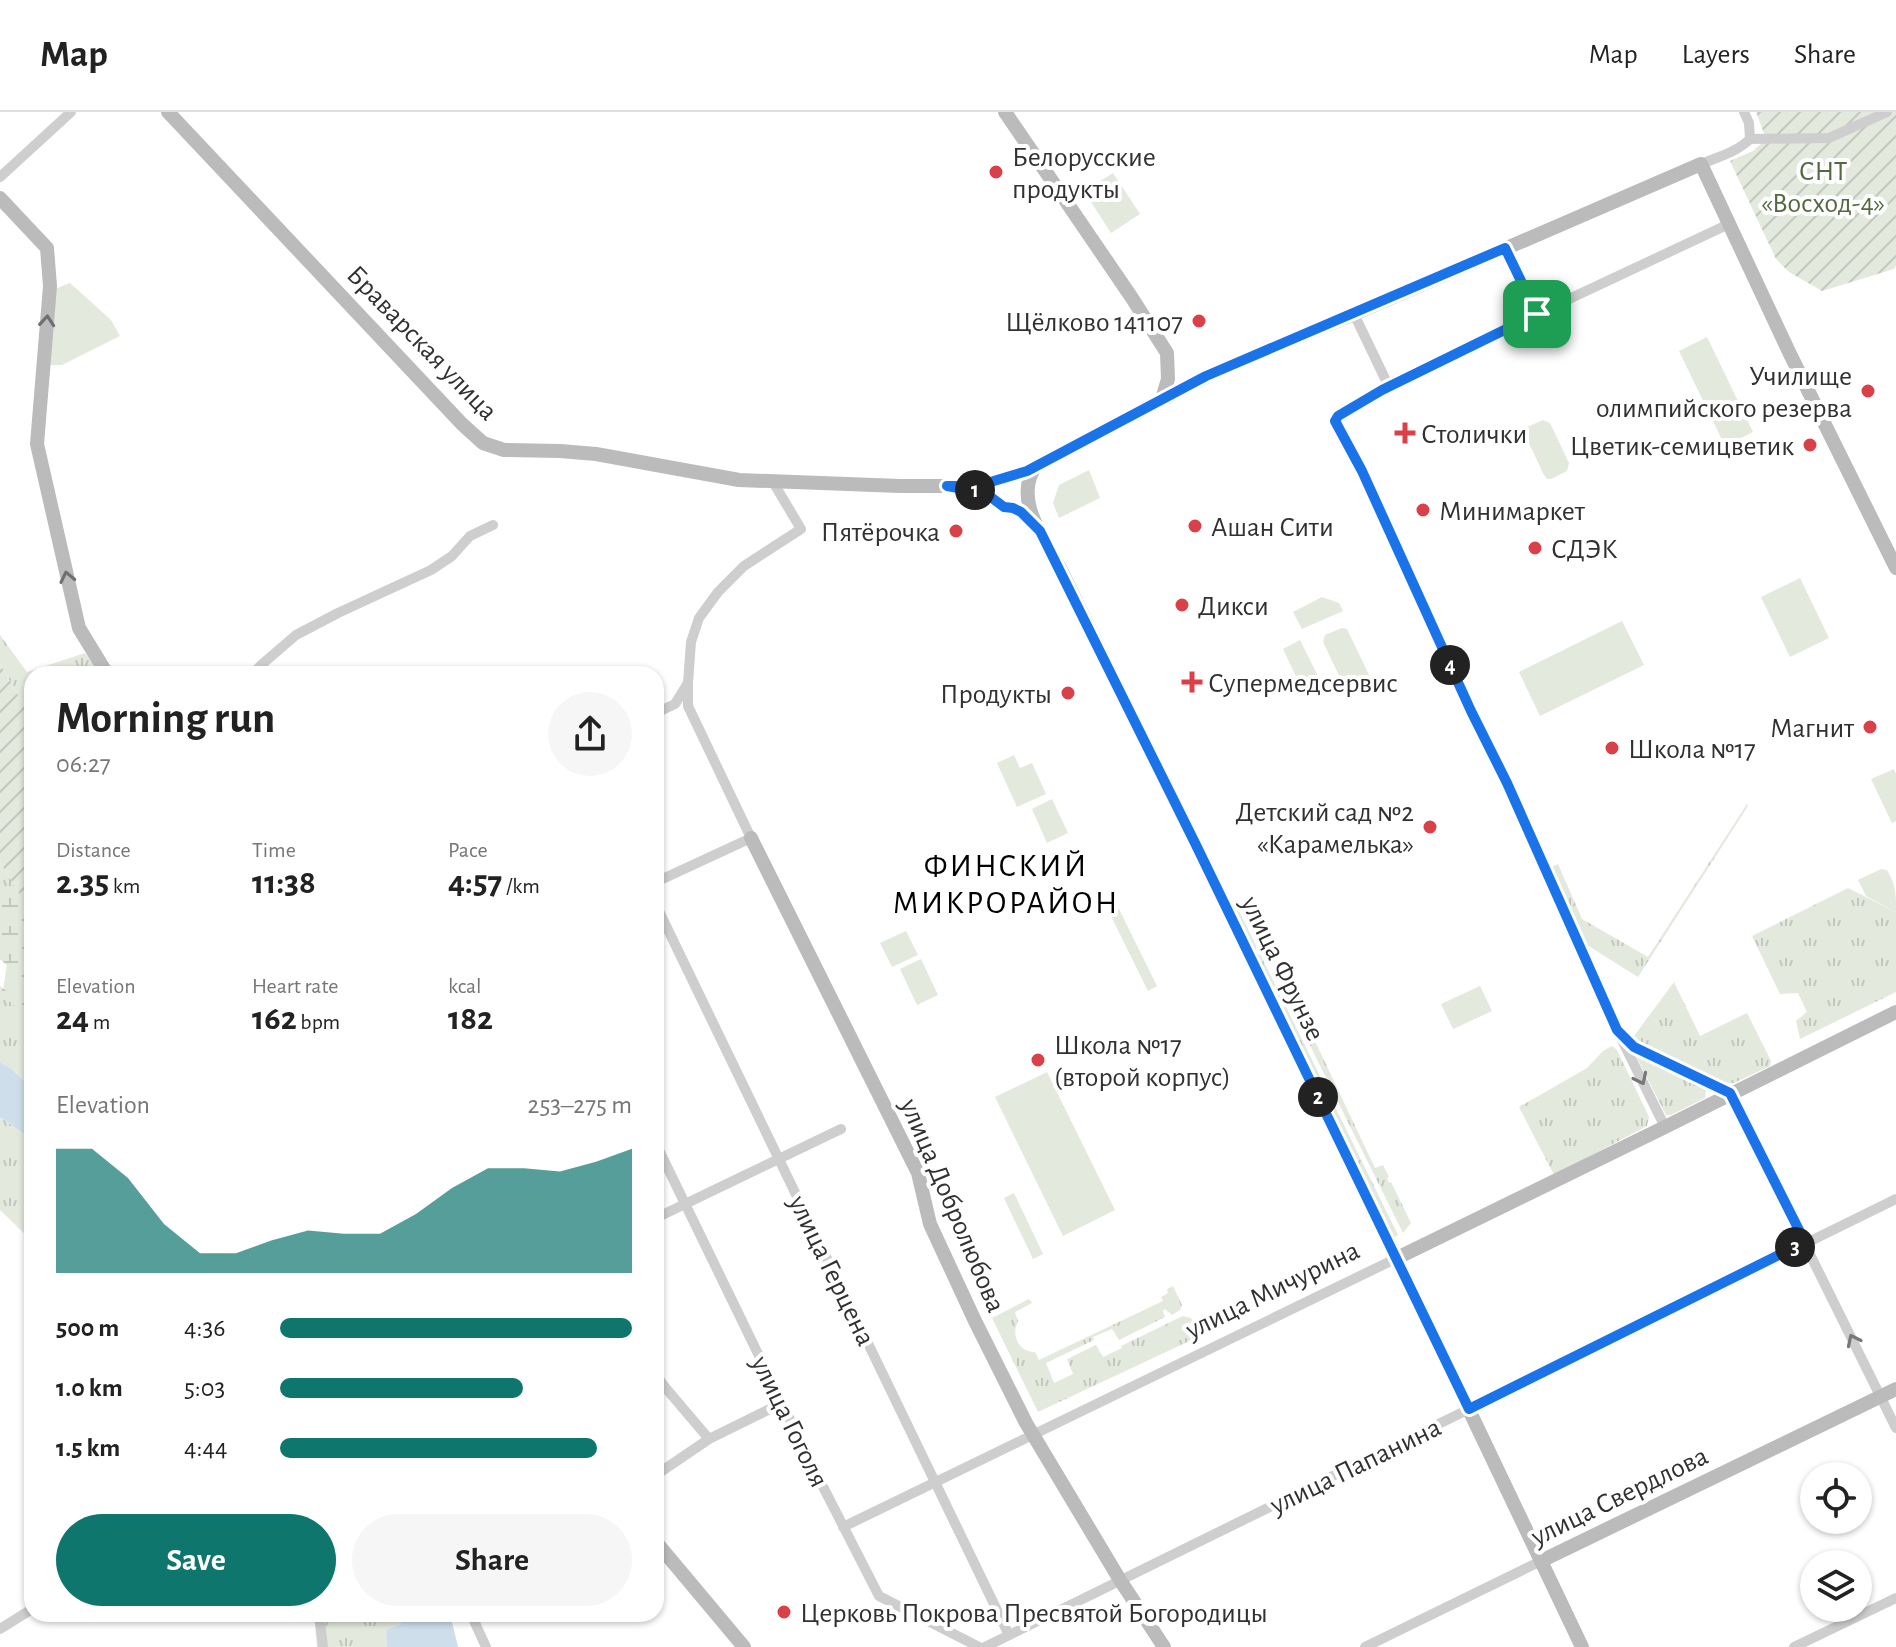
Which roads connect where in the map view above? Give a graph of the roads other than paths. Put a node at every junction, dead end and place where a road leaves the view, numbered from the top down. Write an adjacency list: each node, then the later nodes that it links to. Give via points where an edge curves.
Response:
1 (71, 112): 8 (street)
2 (168, 112): 18 (street, Браварская улица, via 483,443 504,450 596,454)
3 (1005, 112): 15 (street, via 1167,353)
4 (1744, 112): 6 (street)
5 (1887, 112): 6 (street, via 1829,138)
6 (1750, 139): 7 (street)
7 (1701, 164): 10 (street); 11 (street)
8 (0, 177)
9 (0, 198): 26 (street, one-way to 9, via 79,628 37,444 50,286 47,248)
10 (1729, 224): 13 (street); 25 (street)
11 (1505, 248): 12 (street); 13 (street)
12 (1354, 314): 14 (street); 15 (street)
13 (1537, 314): 14 (street)
14 (1389, 387): 34 (street, via 1335,421)
15 (1162, 399): 16 (street)
16 (1036, 466): 17 (street); 20 (street)
17 (1005, 478): 19 (street, via 977,486); 20 (street, via 1022,480); 21 (street, via 995,492)
18 (773, 482): 19 (street, Браварская улица); 28 (street, via 801,529 744,566 718,592 699,618 691,642)
19 (947, 486): 21 (street, via 981,492)
20 (1026, 490): 22 (street, via 1024,501); 24 (street, улица Фрунзе)
21 (997, 501): 22 (street)
22 (1013, 508): 24 (street)
23 (493, 525): 27 (street, via 470,536 431,570 296,635)
24 (1040, 531): 44 (street, улица Фрунзе)
25 (1896, 568)
26 (102, 666)
27 (260, 666)
28 (688, 683): 29 (street, via 675,704); 30 (street, улица Добролюбова, via 688,706)
29 (664, 709)
30 (751, 838): 31 (street); 51 (street, улица Добролюбова, via 918,1173 930,1224)
31 (664, 878)
32 (664, 922): 38 (street, улица Герцена)
33 (1896, 1012): 35 (street, улица Мичурина)
34 (1617, 1030): 35 (street, via 1634,1047); 36 (street, one-way to 36)
35 (1730, 1093): 36 (street, улица Мичурина); 43 (street)
36 (1665, 1127): 44 (street, улица Мичурина)
37 (841, 1129): 38 (street)
38 (779, 1159): 41 (street); 54 (street, улица Герцена)
39 (664, 1161): 41 (street, улица Гоголя)
40 (1896, 1199): 43 (street, улица Папанина)
41 (685, 1204): 42 (street); 48 (street, улица Гоголя)
42 (664, 1214)
43 (1805, 1242): 47 (street, one-way to 43); 49 (street, улица Папанина)
44 (1397, 1258): 49 (street, улица Фрунзе); 51 (street, улица Мичурина)
45 (664, 1386): 52 (street)
46 (1896, 1389): 47 (street, улица Свердлова)
47 (1881, 1396): 50 (street); 57 (street, улица Свердлова)
48 (782, 1403): 52 (street); 55 (street, улица Гоголя)
49 (1469, 1409): 57 (street, улица Фрунзе); 58 (street, улица Папанина)
50 (1896, 1428)
51 (1032, 1435): 54 (street, улица Мичурина); 58 (street, улица Добролюбова)
52 (709, 1439): 53 (street)
53 (664, 1470)
54 (936, 1483): 55 (street, улица Мичурина); 64 (street, улица Герцена)
55 (843, 1527): 68 (street, улица Гоголя, via 879,1596)
56 (664, 1552): 67 (street)
57 (1541, 1561): 71 (street, улица Свердлова); 72 (street, улица Фрунзе)
58 (1120, 1580): 64 (street, улица Папанина); 70 (street, улица Добролюбова)
59 (1896, 1598): 73 (street)
60 (24, 1614): 63 (street)
61 (320, 1622): 65 (street)
62 (475, 1622): 66 (street)
63 (0, 1629)
64 (1009, 1635): 69 (street, улица Папанина)
65 (323, 1647)
66 (486, 1647)
67 (744, 1647)
68 (979, 1647)
69 (985, 1647)
70 (1164, 1647)
71 (1365, 1647)
72 (1582, 1647)
73 (1794, 1647)

